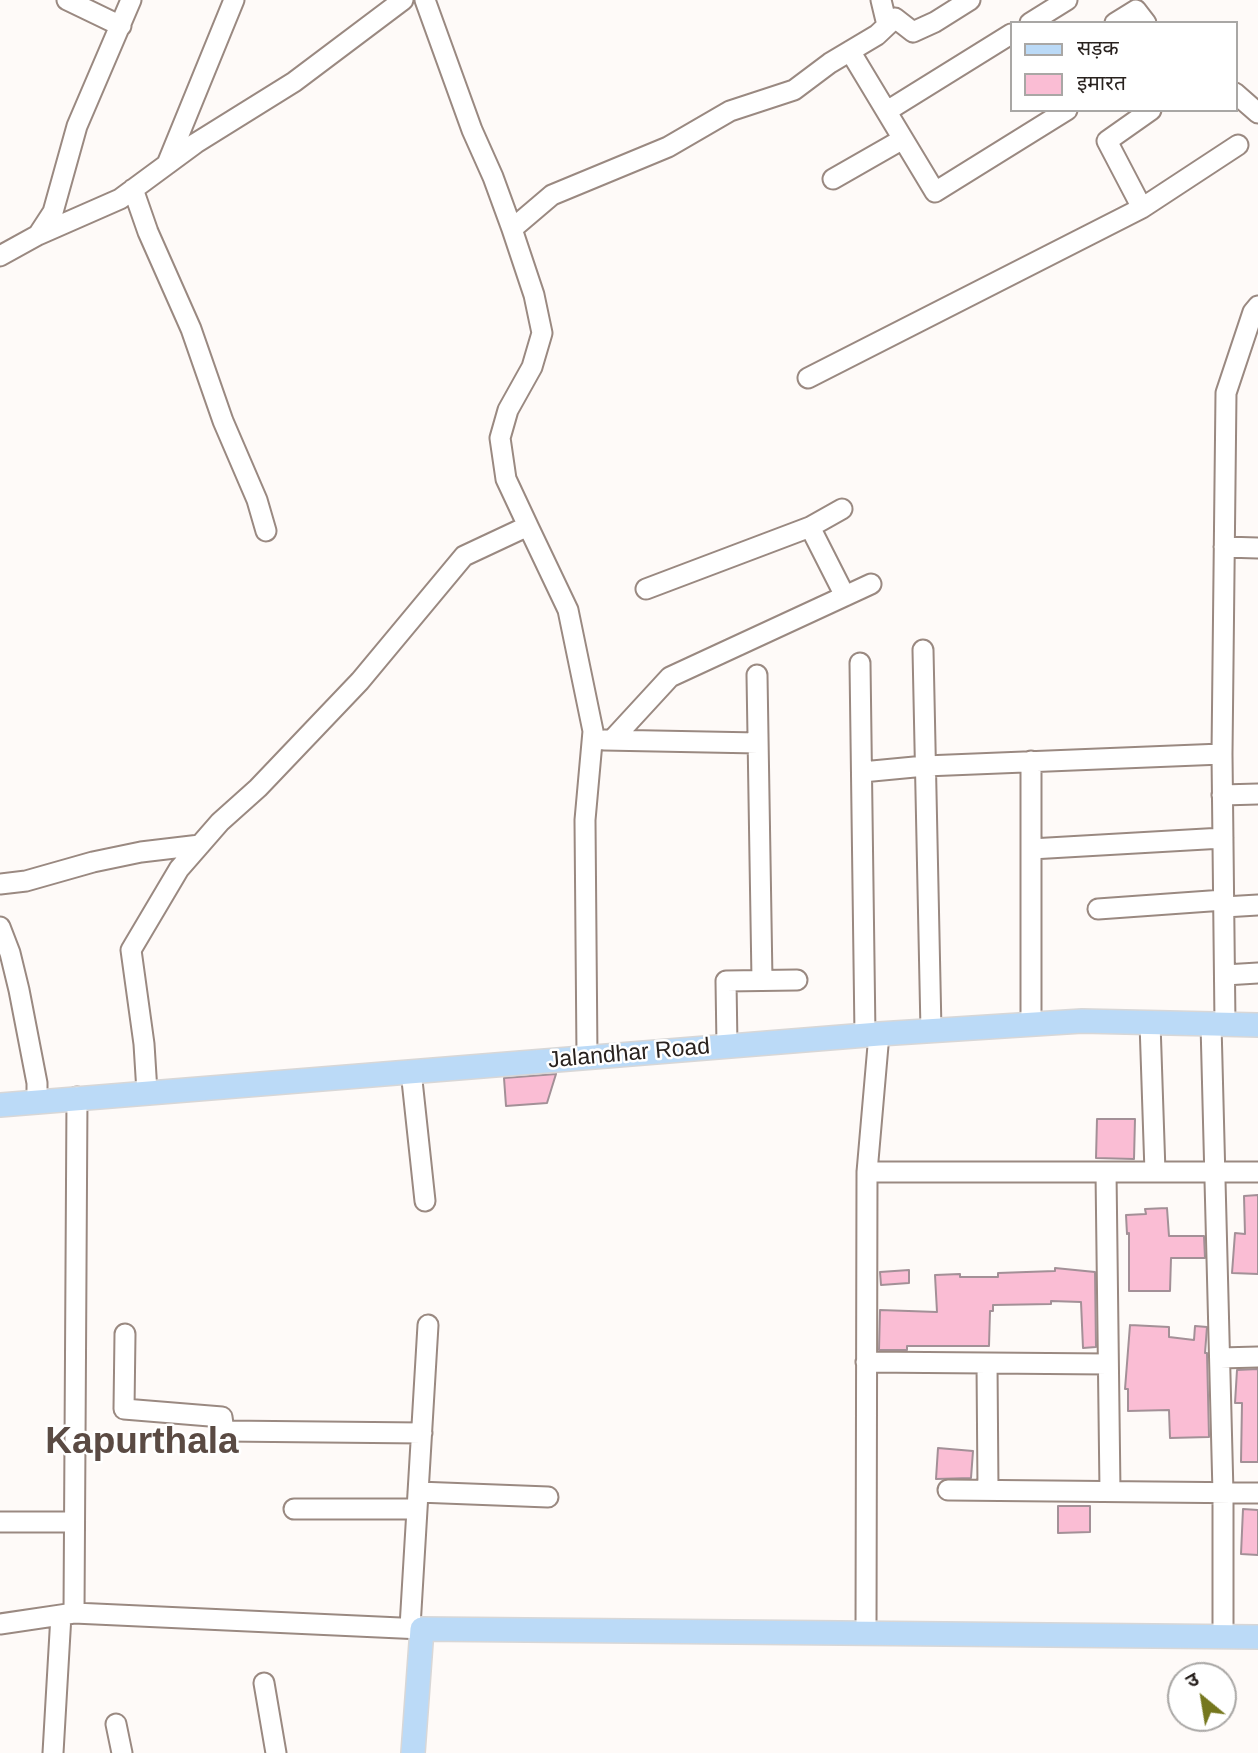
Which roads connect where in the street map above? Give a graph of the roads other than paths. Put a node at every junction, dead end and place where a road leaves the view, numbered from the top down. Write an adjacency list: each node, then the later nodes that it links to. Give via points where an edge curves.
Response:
1 (66, 0): 13 (street)
2 (131, 0): 13 (street)
3 (234, 0): 23 (street)
4 (403, 0): 23 (street, via 294,82)
5 (425, 0): 27 (street)
6 (881, 0): 12 (street)
7 (970, 0): 12 (street, via 913,32 895,18)
8 (1067, 0): 9 (street)
9 (1033, 21)
10 (1118, 21): 11 (street, via 1136,9)
11 (1145, 21)
12 (887, 25): 15 (street)
13 (121, 26): 28 (street, via 77,126 53,212)
14 (1010, 35): 17 (street)
15 (850, 51): 17 (street); 27 (street, via 794,90 730,111 668,147 552,195)
16 (1237, 95): 20 (street)
17 (887, 111): 21 (street)
18 (1064, 112): 21 (street, via 935,192)
19 (1148, 112): 26 (street, via 1107,141)
20 (1258, 113)
21 (904, 139): 24 (street)
22 (1238, 145): 26 (street)
23 (167, 164): 25 (street)
24 (833, 178)
25 (133, 189): 28 (street); 35 (street)
26 (1142, 208): 31 (street)
27 (512, 229): 33 (street, via 542,333 500,438 506,479)
28 (38, 235): 29 (street)
29 (0, 256)
30 (1258, 306): 36 (street, via 1226,393)
31 (808, 378)
32 (842, 509): 34 (street)
33 (528, 526): 44 (street, via 568,610); 54 (street, via 464,556 360,681)
34 (810, 527): 39 (street); 40 (street)
35 (266, 531)
36 (1224, 547): 37 (street); 47 (street)
37 (1258, 548)
38 (871, 584): 40 (street)
39 (646, 589)
40 (845, 596): 45 (street, via 670,677)
41 (923, 650): 49 (street)
42 (860, 663): 50 (street)
43 (757, 675): 46 (street)
44 (592, 740): 45 (street); 72 (street, via 585,820)
45 (612, 740): 46 (street)
46 (758, 743): 63 (street)
47 (1222, 754): 48 (street); 52 (street)
48 (1031, 761): 49 (street); 55 (street)
49 (925, 766): 50 (street); 69 (street)
50 (862, 772): 70 (street)
51 (1258, 794): 52 (street)
52 (1222, 795): 53 (street)
53 (1223, 838): 55 (street); 57 (street)
54 (200, 845): 56 (street, via 141,852); 74 (street, via 179,869 131,950)
55 (1031, 849): 66 (street)
56 (0, 884)
57 (1224, 903): 58 (street); 59 (street); 62 (street)
58 (1258, 905)
59 (1098, 909)
60 (0, 927): 76 (street, via 19,990)
61 (1258, 972): 62 (street)
62 (1225, 975): 67 (street)
63 (762, 980): 64 (street); 71 (street, via 726,981)
64 (797, 980)
65 (1150, 1023): 66 (main road, Jalandhar Road); 67 (main road, Jalandhar Road); 80 (street)
66 (1031, 1024): 69 (main road, Jalandhar Road)
67 (1218, 1024): 68 (main road, Jalandhar Road); 81 (street)
68 (1258, 1025)
69 (931, 1030): 70 (main road, Jalandhar Road)
70 (872, 1034): 71 (main road, Jalandhar Road); 78 (street)
71 (727, 1046): 72 (main road, Jalandhar Road)
72 (587, 1057): 73 (main road, Jalandhar Road)
73 (411, 1071): 74 (main road, Jalandhar Road); 83 (street)
74 (147, 1092): 75 (main road, Jalandhar Road)
75 (76, 1097): 76 (main road, Jalandhar Road); 101 (street)
76 (37, 1101): 77 (main road, Jalandhar Road)
77 (0, 1105)
78 (867, 1172): 79 (street); 88 (street)
79 (1106, 1172): 80 (street); 90 (street)
80 (1155, 1172): 81 (street)
81 (1215, 1172): 82 (street); 87 (street)
82 (1258, 1172)
83 (425, 1201)
84 (428, 1325): 91 (street)
85 (125, 1334): 91 (street, via 124,1409 222,1417 224,1431)
86 (1258, 1357): 87 (street)
87 (1220, 1358): 95 (street)
88 (866, 1362): 89 (street); 105 (street)
89 (987, 1363): 90 (street); 93 (street)
90 (1108, 1364): 94 (street)
91 (422, 1433): 98 (street)
92 (948, 1490): 93 (street)
93 (988, 1490): 94 (street)
94 (1110, 1490): 95 (street)
95 (1223, 1493): 96 (street); 106 (street)
96 (1258, 1493)
97 (548, 1497): 98 (street)
98 (418, 1501): 99 (street); 104 (street)
99 (294, 1509)
100 (0, 1522): 101 (street)
101 (74, 1522): 102 (street)
102 (67, 1614): 103 (street); 104 (street); 110 (street)
103 (0, 1624)
104 (416, 1628): 105 (main road); 113 (main road)
105 (866, 1631): 106 (main road)
106 (1223, 1636): 107 (main road)
107 (1258, 1637)
108 (264, 1683): 112 (street)
109 (116, 1724): 111 (street)
110 (53, 1753)
111 (122, 1753)
112 (276, 1753)
113 (413, 1753)

